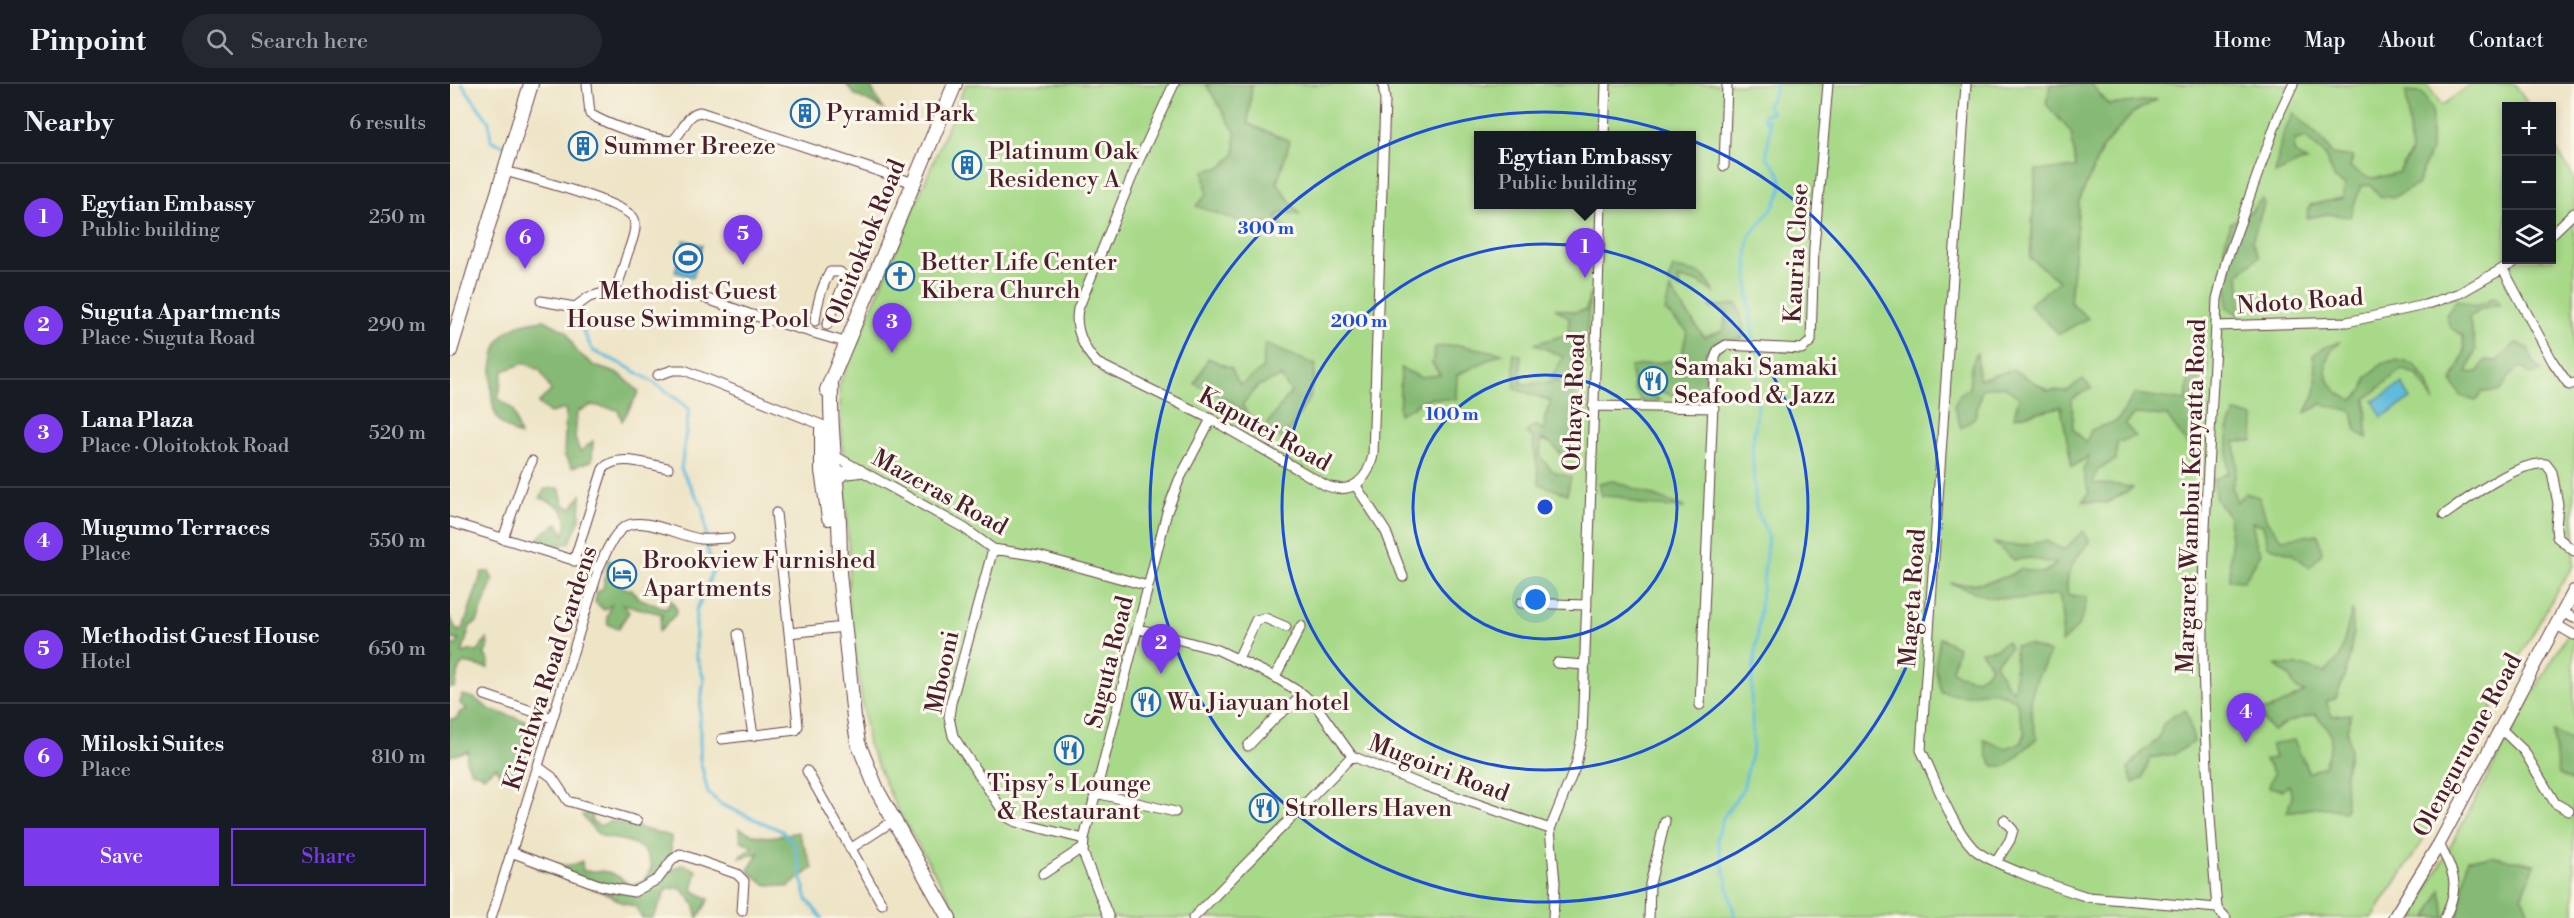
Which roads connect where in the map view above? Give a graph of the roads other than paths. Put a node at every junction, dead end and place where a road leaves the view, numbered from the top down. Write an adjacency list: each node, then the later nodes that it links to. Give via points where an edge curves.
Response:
1 (531, 84): 12 (main road)
2 (587, 84): 14 (street, via 590,114 649,136 672,141 691,116 700,112)
3 (955, 84): 14 (main road, Oloitoktok Road)
4 (1174, 84): 32 (street, Kaputei Road, via 1138,162 1076,318 1088,354 1097,363)
5 (1383, 84): 38 (street, Kaputei Road, via 1373,455 1365,476)
6 (1606, 84): 11 (street)
7 (1727, 84): 13 (street)
8 (1828, 84): 31 (street, Kauria Close, via 1814,247 1811,341 1802,349 1721,347 1715,358)
9 (1966, 84): 92 (street, Mageta Road, via 1921,750 1963,835 1980,854)
10 (2294, 84): 24 (street, Margaret Wambui Kenyatta Road, via 2280,112 2226,262 2217,299)
11 (1604, 131)
12 (507, 166): 21 (street, via 608,202 634,218 632,238 614,290 589,297 575,307); 26 (main road)
13 (1724, 166)
14 (914, 183): 25 (main road, Oloitoktok Road)
15 (1601, 209): 30 (street, Othaya Road)
16 (2574, 213): 17 (street)
17 (2556, 230)
18 (2511, 264): 19 (street, Ndoto Road)
19 (2503, 269): 24 (street, Ndoto Road, via 2425,305 2347,322); 28 (street, via 2553,362 2569,385)
20 (699, 296): 25 (street)
21 (541, 301)
22 (815, 321): 23 (street, via 826,278 830,272 840,272 844,283)
23 (827, 325)
24 (2216, 326): 95 (street, Margaret Wambui Kenyatta Road, via 2204,555 2204,714)
25 (848, 343): 29 (main road, Oloitoktok Road)
26 (450, 351)
27 (658, 375): 33 (street, via 684,370)
28 (2574, 383)
29 (831, 384): 33 (main road, Oloitoktok Road, via 825,395); 35 (main road, Oloitoktok Road)
30 (1593, 406): 31 (street); 54 (street, Othaya Road)
31 (1714, 408): 71 (street, Kauria Close)
32 (1211, 419): 38 (street, Kaputei Road, via 1325,485 1345,489); 51 (street, Suguta Road, via 1179,480)
33 (822, 425): 35 (main road, Oloitoktok Road)
34 (532, 461): 44 (street)
35 (832, 462): 37 (street, Mazeras Road); 37 (street, via 844,473); 39 (main road, Oloitoktok Road); 39 (street); 49 (main road, Oloitoktok Road)
36 (668, 468): 47 (street, via 615,460 606,465)
37 (860, 471): 45 (street, Mazeras Road, via 964,528)
38 (1356, 486): 50 (street, via 1386,532)
39 (826, 493): 49 (main road, Oloitoktok Road)
40 (776, 513): 62 (street)
41 (2444, 515): 46 (street, via 2501,478 2546,464 2552,472 2557,496 2557,537)
42 (450, 522): 44 (street)
43 (724, 538): 48 (street, Kirichwa Road Gardens, via 700,539 641,524 628,525 619,532)
44 (503, 539): 47 (street)
45 (993, 549): 51 (street, Mazeras Road, via 1039,556); 88 (street, Mbooni, via 951,703 950,728 1007,817)
46 (2574, 551)
47 (574, 561): 48 (street)
48 (599, 568): 72 (street, Kirichwa Road Gardens)
49 (839, 573): 59 (main road)
50 (1402, 577)
51 (1148, 586): 61 (street, Suguta Road)
52 (2574, 591): 55 (street, Olenguruone Road)
53 (1521, 603): 54 (street)
54 (1587, 605): 67 (street, Othaya Road)
55 (2562, 612): 56 (street); 57 (street, Olenguruone Road)
56 (2574, 618)
57 (2555, 624): 64 (street); 73 (street, Olenguruone Road)
58 (1301, 626): 68 (street)
59 (844, 627): 62 (street); 85 (main road, via 858,743 866,768)
60 (1286, 627): 65 (street, via 1265,618 1256,620)
61 (1139, 629): 65 (street, Mugoiri Road); 80 (street, Suguta Road)
62 (789, 633): 74 (street, via 798,726 792,732)
63 (738, 634): 74 (street)
64 (2574, 635)
65 (1238, 659): 68 (street, Mugoiri Road)
66 (1557, 663): 67 (street)
67 (1585, 665): 87 (street, Othaya Road, via 1581,749)
68 (1275, 677): 70 (street, Mugoiri Road)
69 (485, 695): 72 (street)
70 (1304, 695): 76 (street); 77 (street, Mugoiri Road, via 1331,724)
71 (1700, 705)
72 (552, 718): 78 (street, Kirichwa Road Gardens)
73 (2500, 728): 81 (street, via 2524,751 2555,803); 89 (street, Olenguruone Road)
74 (753, 736): 75 (street)
75 (722, 739)
76 (1248, 746)
77 (1352, 756): 87 (street, Mugoiri Road); 100 (street)
78 (537, 766): 84 (street, via 552,777 568,801); 91 (street, Kirichwa Road Gardens)
79 (807, 771): 90 (street)
80 (1096, 793): 82 (street); 88 (street, Suguta Road)
81 (2569, 811)
82 (1175, 812)
83 (2004, 820): 92 (street, via 2013,830 2012,837)
84 (637, 821)
85 (894, 821): 90 (street); 98 (main road)
86 (1665, 821): 102 (street, via 1650,884)
87 (1550, 829): 101 (street, Othaya Road, via 1555,883)
88 (1083, 843): 93 (street); 99 (street)
89 (2439, 844): 104 (street, Olenguruone Road); 105 (street, via 2451,868 2455,888)
90 (850, 849): 94 (street)
91 (511, 852): 96 (street, via 602,886 634,892 658,879 680,854 737,874 744,881); 97 (street, Kirichwa Road Gardens)
92 (1996, 862): 95 (street, Mageta Road, via 2088,897)
93 (1043, 874)
94 (882, 904)
95 (2217, 908): 103 (street)
96 (742, 911)
97 (491, 918)
98 (949, 918)
99 (1109, 918)
100 (1192, 918)
101 (1553, 918)
102 (1648, 918)
103 (2226, 918)
104 (2394, 918)
105 (2445, 918)

